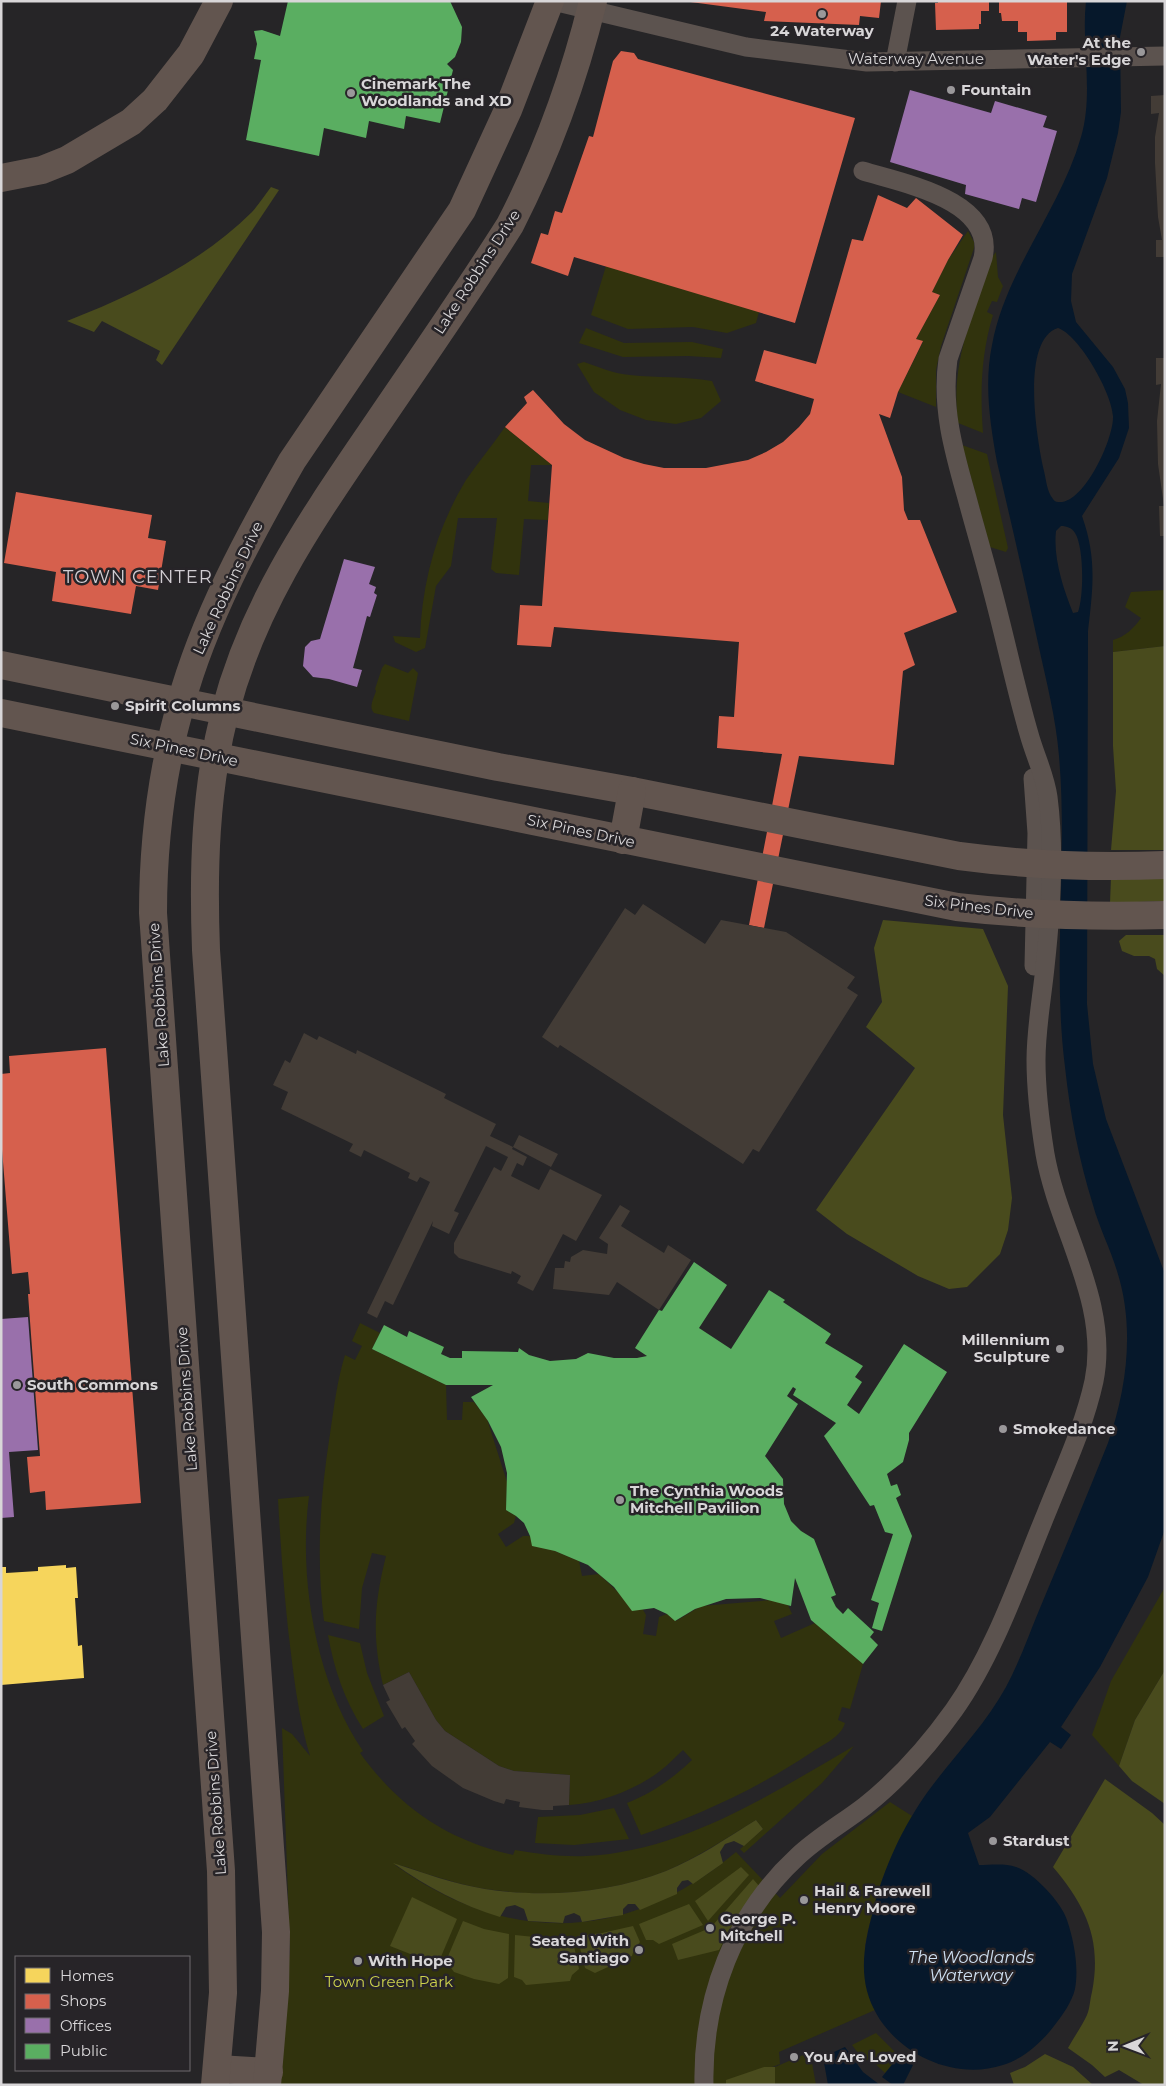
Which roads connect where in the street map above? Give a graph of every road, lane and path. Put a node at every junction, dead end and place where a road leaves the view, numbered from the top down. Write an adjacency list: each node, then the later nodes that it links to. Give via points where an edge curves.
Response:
1 (219, 1): 8 (street, via 191,54 155,100 131,122 67,160 42,170)
2 (552, 1): 4 (street, Waterway Avenue); 10 (street, Lake Robbins Drive, via 508,110 462,210 319,421 270,500 207,628)
3 (907, 1): 6 (street)
4 (592, 5): 6 (street, Waterway Avenue, via 746,47 867,62); 11 (street, Lake Robbins Drive, via 581,50 554,130 526,194 492,253 296,546 261,612)
5 (1159, 56): 6 (street, Waterway Avenue)
6 (895, 62)
7 (862, 171): 21 (street, via 942,196 974,220 982,231 985,244 948,359 946,410 950,437 1029,736 1046,785 1050,832 1048,933 1036,1057 1041,1125 1049,1174 1093,1313 1097,1358 1087,1407 1074,1443 1004,1615 976,1674 959,1703 889,1785 792,1862 762,1895 745,1921 716,1988 707,2028)
8 (1, 178)
9 (1, 665): 10 (street)
10 (181, 701): 11 (street); 13 (street, Lake Robbins Drive)
11 (226, 712): 14 (street, Lake Robbins Drive); 15 (street)
12 (1, 713): 13 (street, Six Pines Drive)
13 (170, 748): 14 (street, Six Pines Drive); 19 (street, Lake Robbins Drive, via 155,838 153,913 221,1871 223,1993)
14 (216, 757): 16 (street, Six Pines Drive); 20 (street, Lake Robbins Drive, via 208,804 206,950 276,1932 276,1991)
15 (632, 791): 16 (street); 17 (street, via 958,856 1008,862 1128,867)
16 (623, 840): 18 (street, Six Pines Drive, via 958,908 1072,916)
17 (1165, 865)
18 (1165, 915)
19 (217, 2077): 20 (street)
20 (268, 2078)
21 (704, 2085)

